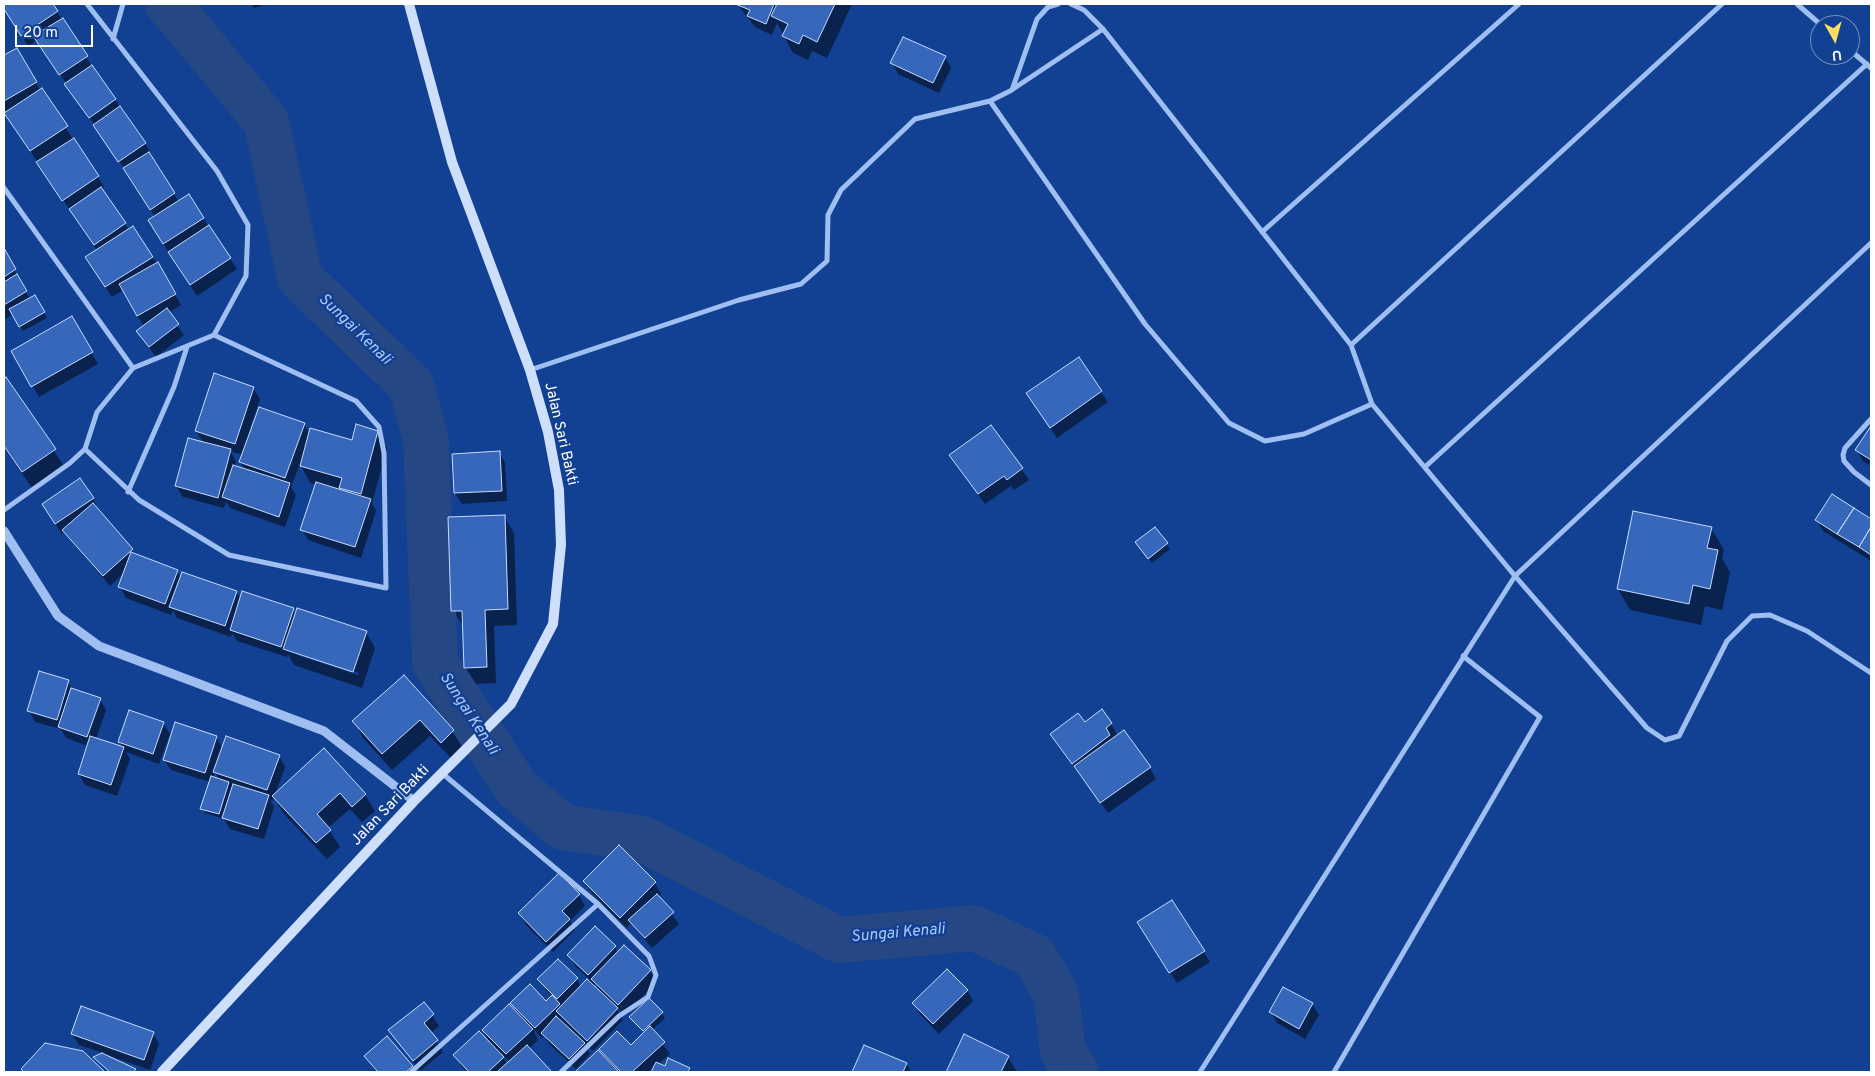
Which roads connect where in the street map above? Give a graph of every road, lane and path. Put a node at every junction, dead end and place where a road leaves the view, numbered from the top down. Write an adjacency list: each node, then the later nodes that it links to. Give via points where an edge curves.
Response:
1 (87, 4): 11 (street)
2 (123, 4): 11 (street)
3 (408, 4): 22 (main road, Jalan Sari Bakti, via 452,162)
4 (1058, 4): 13 (street, via 1048,7 1037,19)
5 (1072, 4): 10 (street, via 1084,10)
6 (1519, 4): 16 (street)
7 (1722, 4): 19 (street)
8 (1797, 4): 9 (street)
9 (1810, 15)
10 (1103, 29): 13 (street); 16 (street)
11 (113, 39): 18 (street, via 217,172 248,225 246,276)
12 (1869, 66): 26 (street)
13 (1012, 90): 14 (street)
14 (990, 101): 22 (street, via 915,119 854,177 841,190 828,215 827,261 801,284 739,300); 23 (street, via 1145,324 1229,423 1265,441 1304,434)
15 (4, 188): 21 (street)
16 (1262, 232): 19 (street)
17 (1871, 243): 31 (street)
18 (214, 335): 20 (street); 28 (street, via 356,401 379,427 384,453 386,588 229,555)
19 (1351, 345): 23 (street)
20 (186, 347): 21 (street); 28 (street, via 174,387)
21 (133, 368): 25 (street, via 97,412)
22 (530, 370): 34 (main road, Jalan Sari Bakti, via 548,432 559,490 561,544 553,624 511,704)
23 (1372, 404): 26 (street)
24 (1871, 419): 27 (street, via 1845,448 1843,455 1844,462)
25 (85, 449): 28 (street); 29 (street)
26 (1425, 467): 31 (street)
27 (1871, 485)
28 (128, 492)
29 (4, 510)
30 (4, 531): 35 (street, via 58,616 99,646 324,731)
31 (1515, 576): 32 (street); 33 (street, via 1647,728 1665,740 1679,736 1727,641 1752,616 1770,614 1806,631)
32 (1463, 656): 40 (street); 41 (street, via 1540,717)
33 (1871, 673)
34 (443, 774): 35 (main road, Jalan Sari Bakti); 36 (street)
35 (414, 801): 37 (main road, Jalan Sari Bakti)
36 (598, 904): 38 (street); 39 (street, via 649,956 656,975 648,997 619,1016)
37 (162, 1072)
38 (411, 1072)
39 (561, 1072)
40 (1200, 1072)
41 (1334, 1072)

